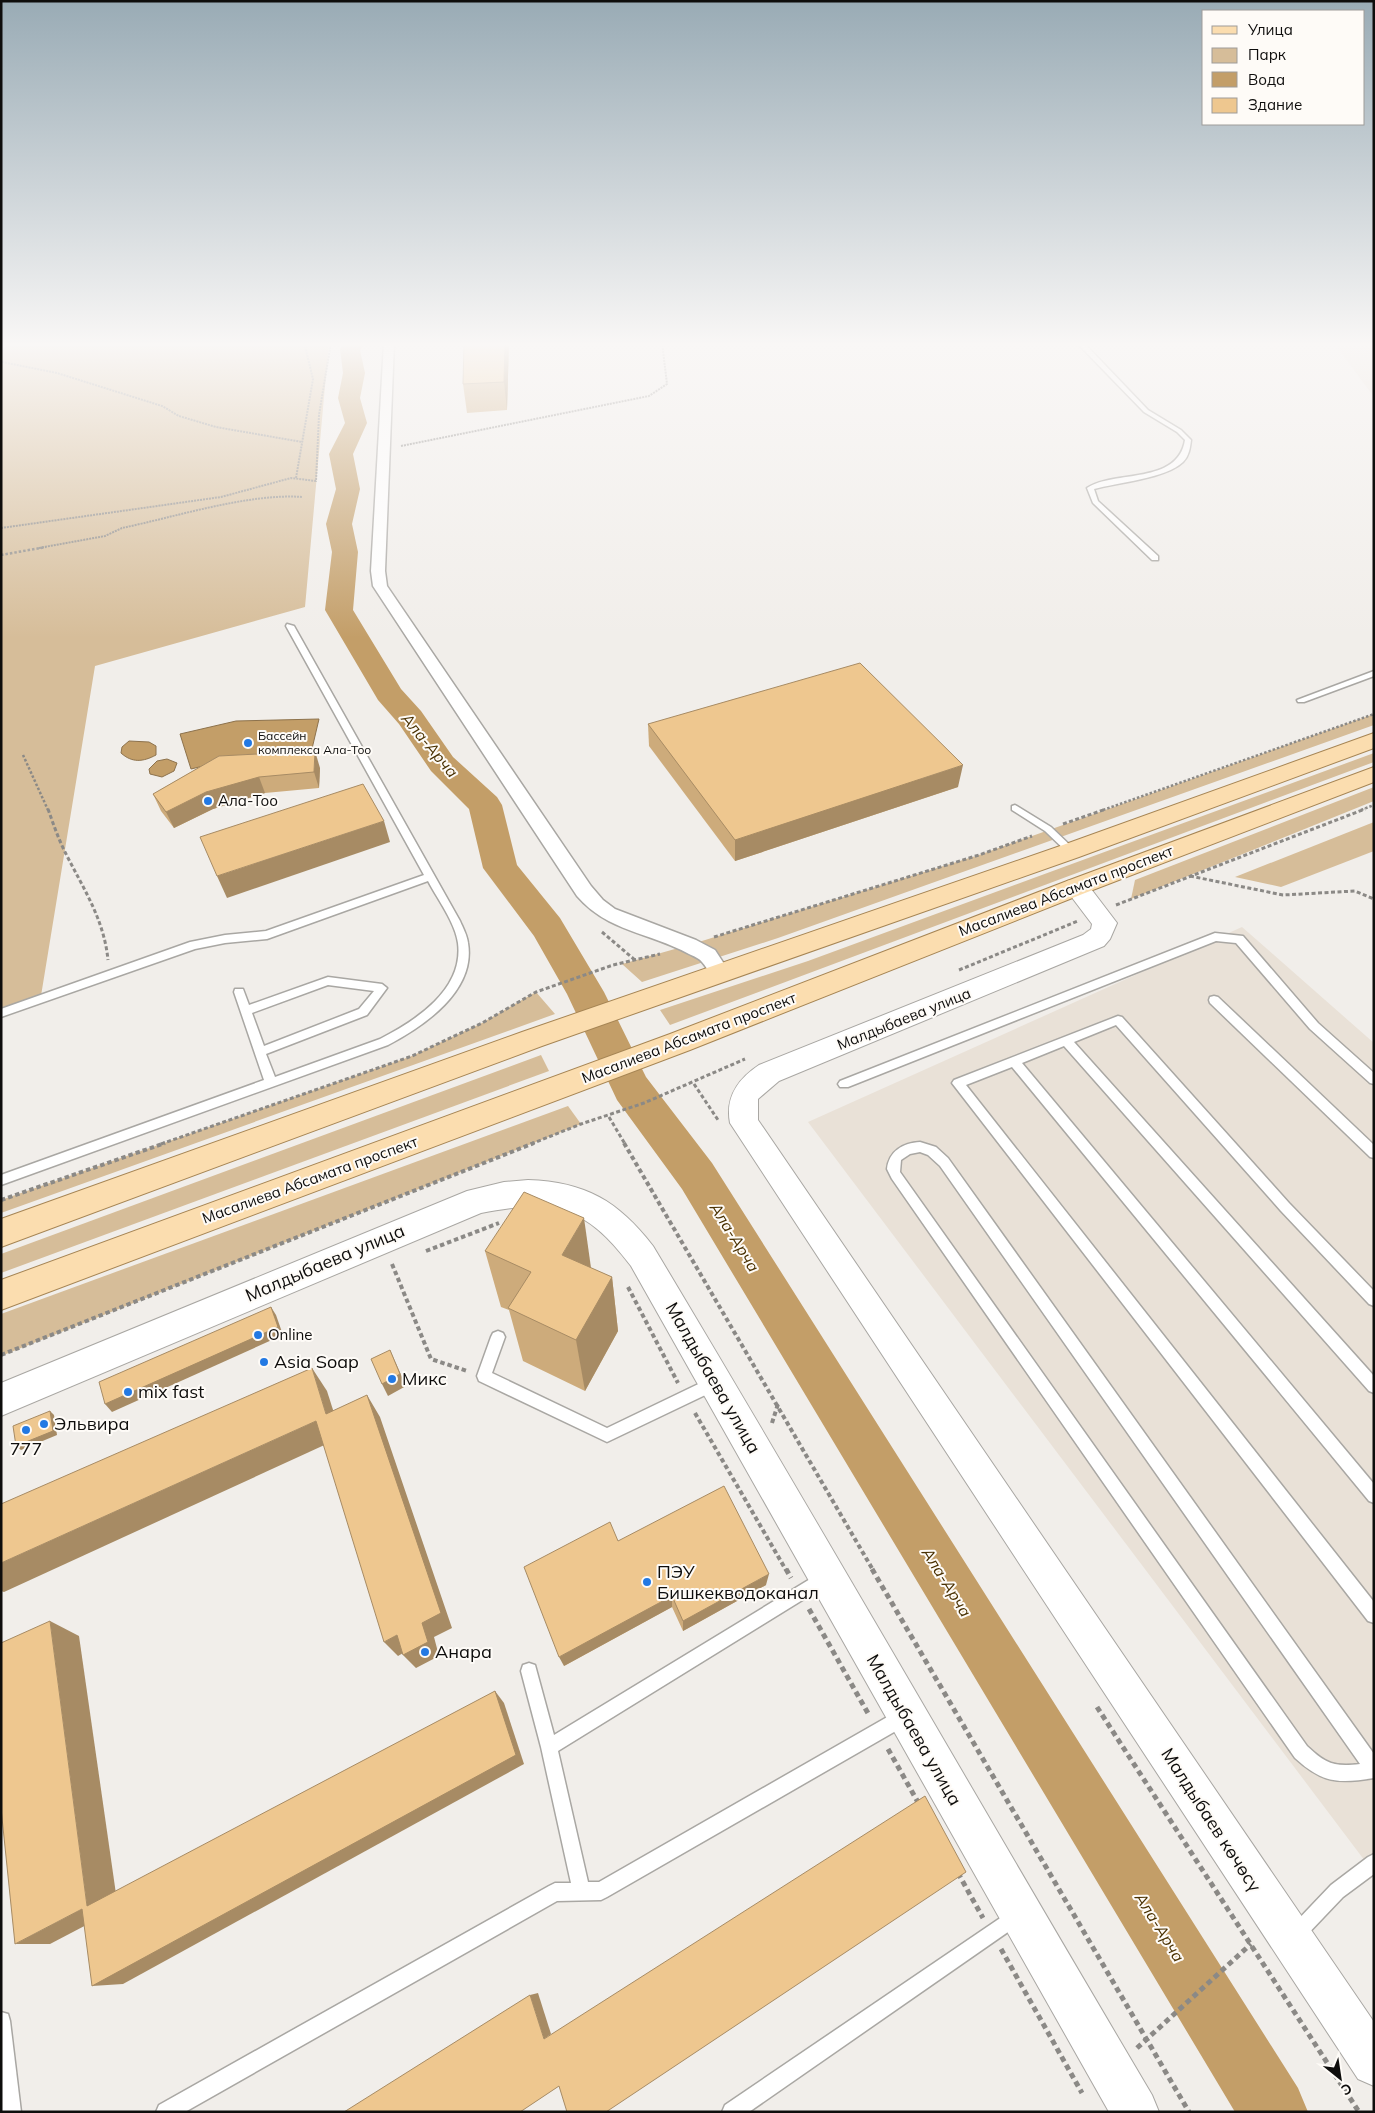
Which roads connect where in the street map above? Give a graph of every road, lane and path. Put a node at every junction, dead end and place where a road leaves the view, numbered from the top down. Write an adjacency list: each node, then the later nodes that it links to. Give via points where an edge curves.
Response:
1 (294, 441): 6 (path)
2 (318, 441): 8 (path, via 316,480)
3 (383, 441): 7 (street)
4 (428, 441): 7 (path)
5 (1188, 441): 12 (lane, via 1179,463 1158,472 1090,488 1095,502)
6 (302, 442): 8 (path)
7 (382, 450): 29 (street, via 380,586 596,906 625,922)
8 (296, 478): 10 (path, via 221,497)
9 (302, 497): 11 (path, via 242,502 122,528 105,536)
10 (1, 528)
11 (1, 556)
12 (1154, 558)
13 (290, 626): 25 (lane)
14 (1374, 673): 15 (lane)
15 (1301, 700)
16 (1374, 714): 22 (path)
17 (1374, 740): 23 (main road)
18 (23, 755): 31 (path, via 101,923 108,945)
19 (1374, 774): 26 (main road, Масалиева Абсамата проспект)
20 (1374, 805): 24 (path)
21 (1015, 808): 22 (lane)
22 (1048, 830): 23 (lane); 29 (path, via 979,855)
23 (1071, 851): 30 (main road)
24 (1190, 876): 27 (path); 28 (path, via 1283,895 1355,891)
25 (429, 877): 31 (lane, via 267,935 194,945); 41 (lane, via 455,921 463,944 463,956 450,991 428,1014 402,1033)
26 (1076, 887): 54 (main road, Масалиева Абсамата проспект, via 680,1042); 66 (street, Малдыбаева улица, via 1105,923 1099,937 1089,944 770,1073 748,1089 741,1111 744,1123)
27 (1131, 899)
28 (1374, 899)
29 (689, 945): 30 (street, via 708,955); 48 (path, via 613,965 536,992 482,1023 412,1056)
30 (720, 973): 50 (main road)
31 (108, 976): 35 (lane)
32 (240, 992): 34 (lane)
33 (1214, 1000): 46 (lane)
34 (246, 1010): 37 (lane); 37 (lane, via 328,981 382,988 363,1012)
35 (1, 1013)
36 (1066, 1041): 38 (lane); 55 (lane, via 1118,1020 1285,1208); 60 (lane)
37 (260, 1052): 41 (lane)
38 (1014, 1061): 65 (lane); 68 (lane, via 958,1084)
39 (721, 1069): 42 (path)
40 (1374, 1080): 43 (lane, via 1314,1026 1239,939 1215,937)
41 (271, 1083): 47 (lane)
42 (694, 1084): 44 (path); 45 (path)
43 (844, 1084)
44 (704, 1100)
45 (609, 1117): 57 (path, via 581,1124); 63 (path)
46 (1374, 1153)
47 (1, 1180)
48 (1, 1200)
49 (501, 1222): 51 (path)
50 (1, 1233)
51 (420, 1253)
52 (401, 1260): 58 (path, via 390,1265 431,1359)
53 (623, 1278): 61 (path)
54 (1, 1295)
55 (1374, 1300)
56 (498, 1337): 58 (lane)
57 (1, 1355)
58 (484, 1376): 61 (lane, via 607,1435)
59 (716, 1382): 61 (lane); 62 (street, Малдыбаева улица, via 642,1256 621,1227 607,1215 574,1198 518,1192 478,1200 451,1210); 67 (street, Малдыбаева улица)
60 (1374, 1386)
61 (686, 1397): 67 (path)
62 (1, 1400)
63 (778, 1404): 64 (path); 80 (path)
64 (772, 1426)
65 (1374, 1496)
66 (1049, 1575): 78 (street, Малдыбаев көчөсү)
67 (814, 1586): 70 (street, Малдыбаева улица); 70 (path); 71 (lane)
68 (1374, 1615)
69 (529, 1671): 71 (lane)
70 (892, 1724): 73 (path); 76 (lane, via 602,1891); 77 (street, Малдыбаева улица)
71 (549, 1747): 76 (lane)
72 (1374, 1770): 72 (lane, via 944,1162 931,1150 916,1148 902,1151 894,1160 893,1171 1300,1752 1317,1768 1342,1776)
73 (921, 1808)
74 (1374, 1863): 78 (lane)
75 (954, 1867): 77 (path)
76 (581, 1890): 84 (lane, via 555,1892)
77 (1006, 1924): 82 (path); 85 (lane); 86 (street, Малдыбаева улица)
78 (1270, 1942): 80 (path); 81 (street, Малдыбаев көчөсү)
79 (1, 2021): 83 (lane)
80 (1147, 2039): 87 (path)
81 (1374, 2063)
82 (1082, 2093)
83 (11, 2112)
84 (166, 2112)
85 (732, 2112)
86 (1135, 2112)
87 (1189, 2112)

